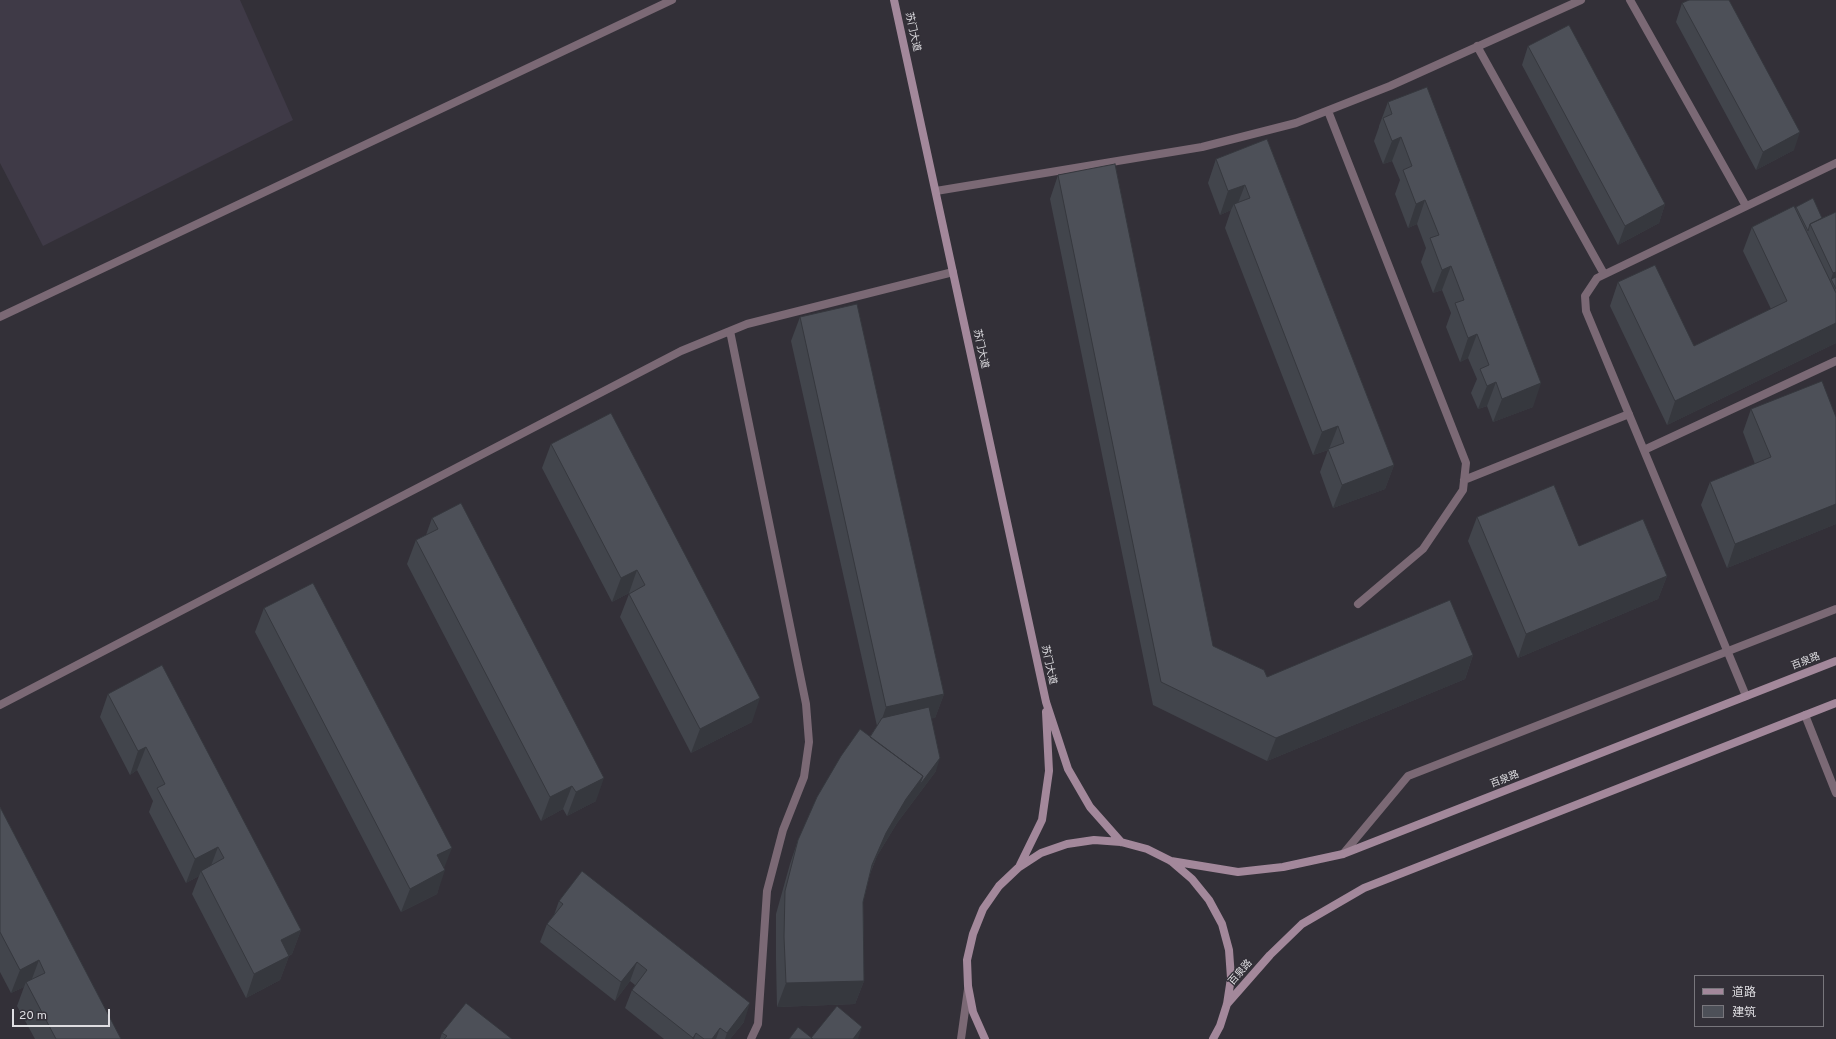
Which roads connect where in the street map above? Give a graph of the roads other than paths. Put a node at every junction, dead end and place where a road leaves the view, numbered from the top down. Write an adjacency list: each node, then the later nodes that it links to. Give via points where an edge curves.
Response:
1 (672, 0): 12 (street)
2 (894, 0): 8 (main road, 苏门大道)
3 (1581, 0): 5 (street)
4 (1630, 0): 9 (street)
5 (1477, 46): 6 (street); 11 (street)
6 (1328, 111): 8 (street, via 1296,123 1202,147); 17 (street, via 1466,463)
7 (1836, 163): 9 (street)
8 (936, 191): 10 (main road, 苏门大道)
9 (1746, 206): 11 (street)
10 (953, 272): 13 (street, via 747,324); 23 (main road, 苏门大道)
11 (1604, 274): 15 (street, via 1597,278 1585,296 1586,310)
12 (0, 317)
13 (730, 331): 25 (street, via 681,351); 34 (street, via 806,704 809,742 804,777 783,830 767,891 758,1024)
14 (1836, 361): 16 (street)
15 (1629, 414): 16 (street); 17 (street)
16 (1644, 450): 20 (street)
17 (1464, 480): 18 (street, via 1463,490 1424,549)
18 (1358, 604)
19 (1836, 609): 20 (street)
20 (1727, 651): 22 (street); 29 (street, via 1408,776)
21 (1836, 661): 22 (main road, 百泉路)
22 (1746, 696): 29 (main road, 百泉路)
23 (1046, 702): 28 (main road, via 1068,769 1090,807); 31 (main road, via 1049,771 1042,820)
24 (1836, 703): 26 (main road, 百泉路)
25 (0, 705)
26 (1805, 715): 27 (street); 33 (main road, 百泉路, via 1364,888 1302,924 1270,955)
27 (1836, 793)
28 (1121, 842): 30 (main road, via 1147,849); 31 (main road, via 1094,840 1067,844 1041,853)
29 (1343, 854): 30 (main road, 百泉路, via 1283,867 1238,872)
30 (1171, 862): 33 (main road, via 1192,879 1209,900 1222,924 1229,950 1231,978)
31 (1018, 868): 32 (main road, via 999,886 983,909 973,934 968,960)
32 (968, 986): 35 (street); 36 (main road, via 973,1012)
33 (1227, 1004): 37 (main road)
34 (751, 1039)
35 (961, 1039)
36 (985, 1039)
37 (1213, 1039)

